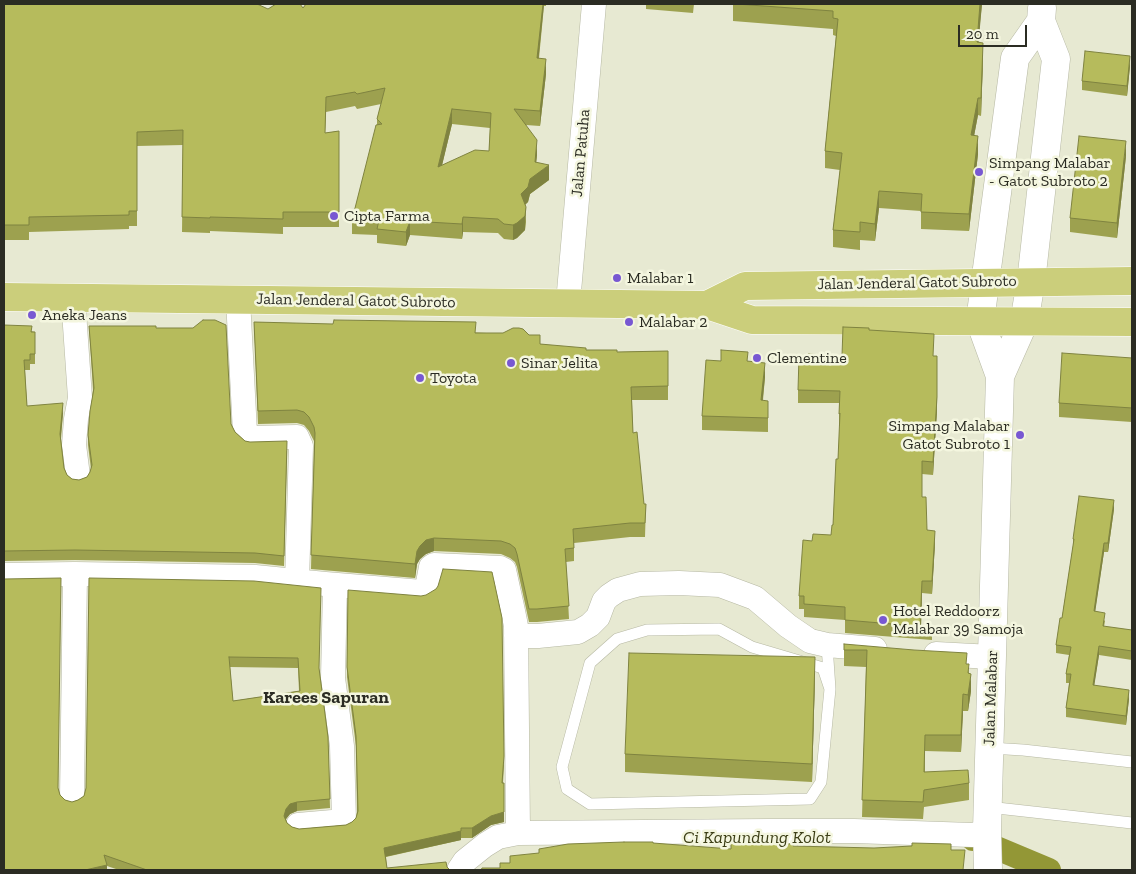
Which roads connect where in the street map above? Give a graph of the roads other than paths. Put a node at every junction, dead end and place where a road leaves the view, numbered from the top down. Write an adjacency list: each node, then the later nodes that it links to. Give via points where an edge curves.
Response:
1 (594, 4): 9 (street, Jalan Patuha)
2 (1042, 12): 4 (street, Jalan Malabar, via 1056,59); 5 (street, Jalan Malabar, via 1015,58)
3 (1132, 281): 4 (main road, Jalan Jenderal Gatot Subroto)
4 (1031, 282): 5 (main road, Jalan Jenderal Gatot Subroto); 12 (street, Jalan Malabar)
5 (984, 283): 10 (main road, Jalan Jenderal Gatot Subroto, via 745,286); 11 (street, Jalan Malabar)
6 (4, 297): 7 (main road, Jalan Jenderal Gatot Subroto)
7 (73, 297): 8 (main road, Jalan Jenderal Gatot Subroto); 15 (street, via 80,398 74,445)
8 (238, 299): 9 (main road, Jalan Jenderal Gatot Subroto); 18 (street, via 245,433 250,438 297,437 301,446)
9 (568, 303): 10 (main road, Jalan Jenderal Gatot Subroto)
10 (707, 305): 11 (main road, Jalan Jenderal Gatot Subroto, via 752,320)
11 (980, 321): 12 (main road, Jalan Jenderal Gatot Subroto); 14 (street, Jalan Malabar)
12 (1024, 322): 13 (main road, Jalan Jenderal Gatot Subroto); 14 (street, Jalan Malabar)
13 (1132, 322)
14 (1000, 376): 22 (street, Jalan Malabar)
15 (78, 476)
16 (75, 574): 17 (street); 18 (street, via 255,577); 26 (street)
17 (4, 575)
18 (297, 582): 19 (street)
19 (335, 585): 20 (street, via 422,592 434,565 500,568 504,570 514,611); 29 (street, via 333,678 342,746 344,821)
20 (516, 636): 21 (street, via 578,632 598,617 604,601 618,590 640,584 679,583 720,585 755,598 810,641); 30 (street)
21 (827, 645): 22 (street); 23 (lane)
22 (992, 657): 24 (street, Jalan Malabar)
23 (830, 688): 23 (lane, via 822,782 810,799 590,804 567,789 562,767 590,663 617,639 647,630 719,629 752,647 823,668)
24 (990, 748): 25 (lane); 27 (street, Jalan Malabar)
25 (1132, 762)
26 (72, 798)
27 (988, 823): 28 (lane); 30 (street, via 972,835 768,830); 32 (street, Jalan Malabar)
28 (1132, 823)
29 (298, 825)
30 (518, 833): 31 (street, via 498,837 485,845)
31 (459, 870)
32 (988, 870)

